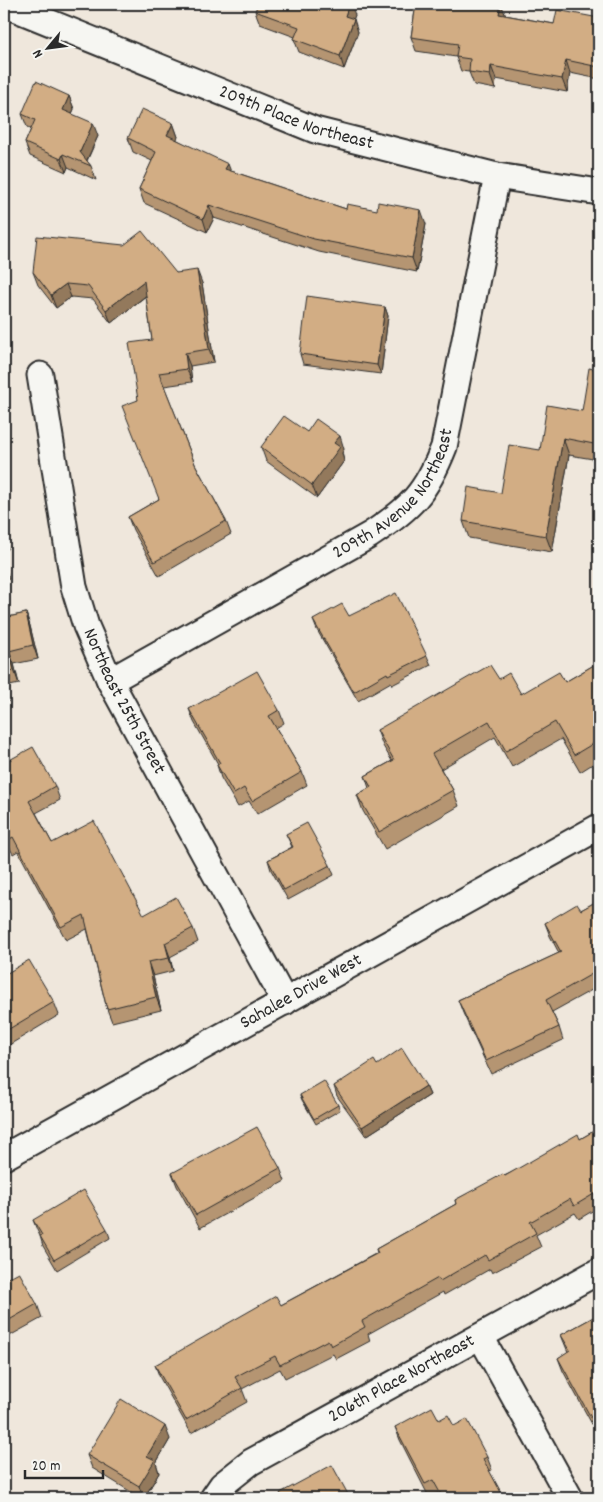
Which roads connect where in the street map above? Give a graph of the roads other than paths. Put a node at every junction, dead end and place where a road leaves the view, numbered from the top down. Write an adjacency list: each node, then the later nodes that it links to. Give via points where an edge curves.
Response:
1 (4, 4): 2 (street, 209th Place Northeast, via 315,130)
2 (496, 176): 3 (street, 209th Place Northeast); 5 (street, 209th Avenue Northeast, via 444,447 433,476 414,502 370,535)
3 (599, 192)
4 (40, 375): 5 (street, Northeast 25th Street, via 74,587 86,626)
5 (110, 681): 7 (street, Northeast 25th Street)
6 (599, 827): 7 (street, Sahalee Drive West)
7 (285, 1002): 8 (street, Sahalee Drive West)
8 (4, 1157)
9 (599, 1271): 10 (street, 206th Place Northeast)
10 (481, 1337): 11 (street, 206th Place Northeast, via 251,1462 222,1485); 12 (street)
11 (214, 1498)
12 (570, 1498)

